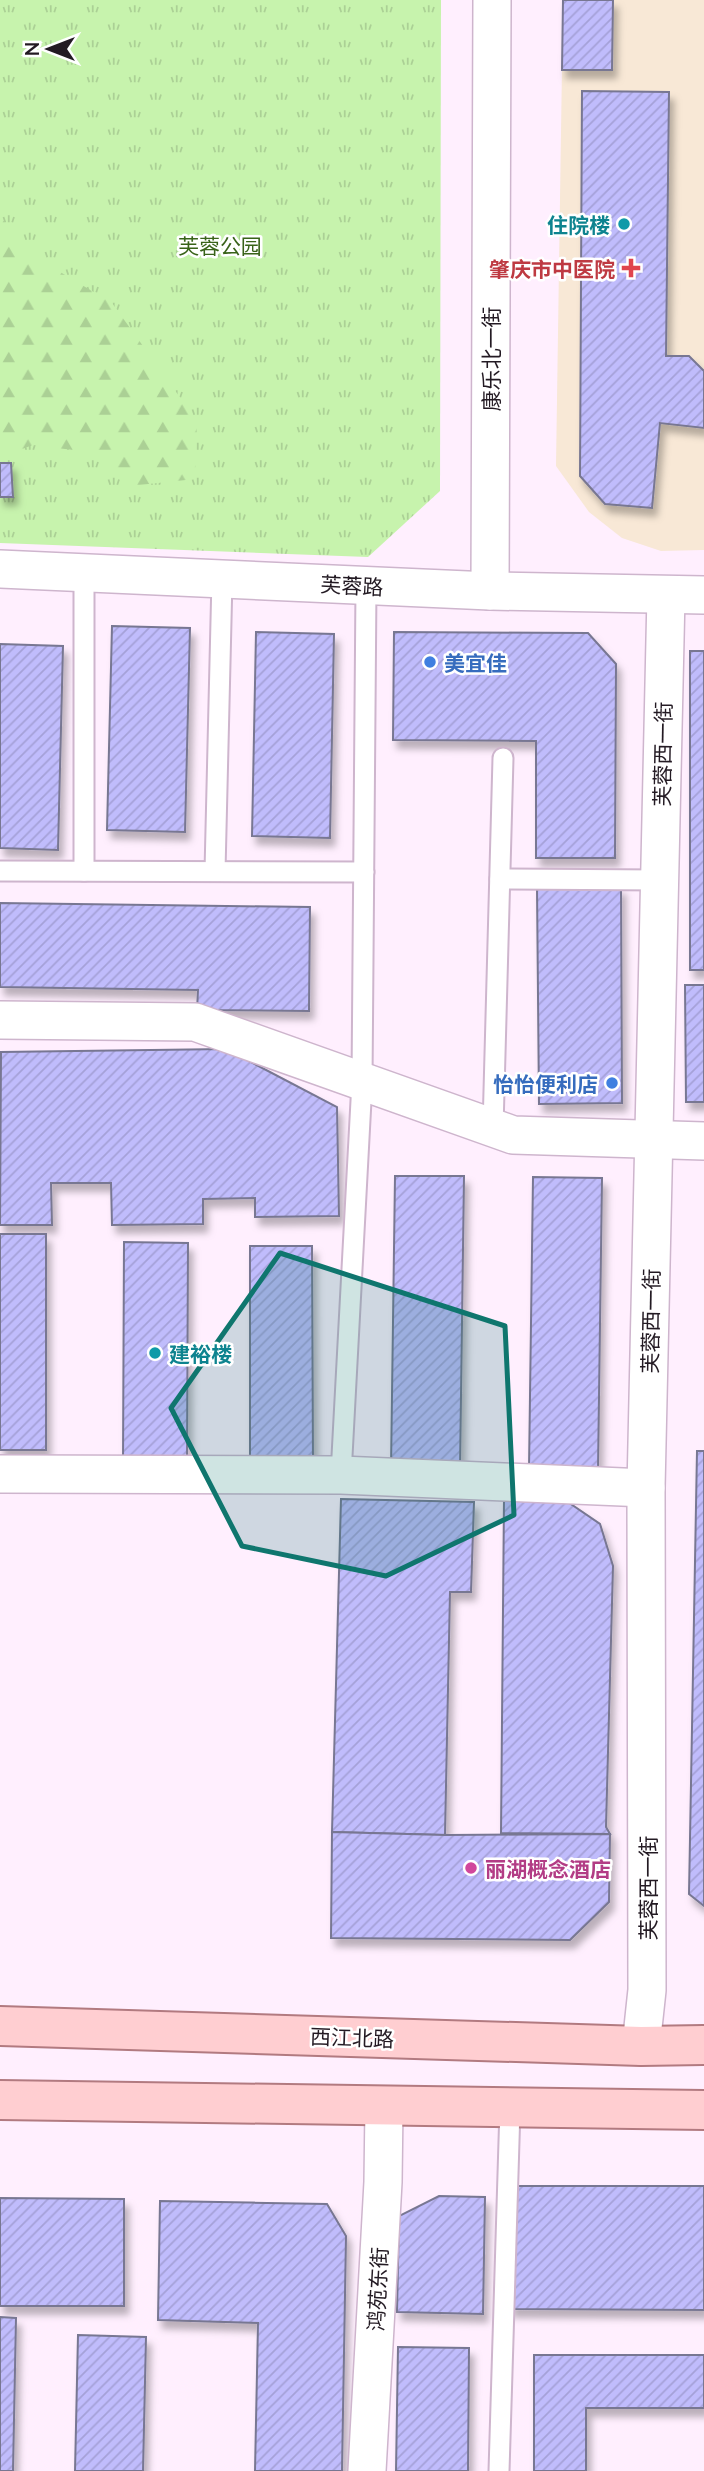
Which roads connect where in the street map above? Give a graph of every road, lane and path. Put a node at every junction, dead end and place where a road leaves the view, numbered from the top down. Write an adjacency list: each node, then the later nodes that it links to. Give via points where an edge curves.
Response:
1 (492, 0): 6 (street, 康乐北一街)
2 (0, 569): 3 (street, 芙蓉路)
3 (84, 573): 4 (street, 芙蓉路); 11 (lane)
4 (222, 579): 5 (street, 芙蓉路); 12 (lane)
5 (366, 586): 6 (street, 芙蓉路); 13 (lane)
6 (490, 591): 8 (street, 芙蓉路)
7 (704, 594): 8 (street, 芙蓉路)
8 (666, 595): 15 (street, 芙蓉西一街)
9 (503, 758): 14 (lane)
10 (0, 871): 11 (lane)
11 (84, 871): 12 (lane)
12 (215, 871): 13 (lane)
13 (364, 872): 17 (lane)
14 (500, 879): 15 (lane); 18 (lane)
15 (660, 880): 19 (street, 芙蓉西一街)
16 (0, 1020): 17 (street, via 195,1022)
17 (362, 1082): 18 (street); 22 (lane)
18 (493, 1128): 19 (street, via 513,1135)
19 (654, 1140): 20 (street); 23 (street, 芙蓉西一街)
20 (704, 1141)
21 (0, 1474): 22 (street)
22 (341, 1475): 23 (street)
23 (646, 1488): 26 (street, 芙蓉西一街, via 647,1990)
24 (0, 2026): 26 (main road, 西江北路)
25 (704, 2045): 26 (main road, 西江北路)
26 (641, 2046)
27 (0, 2100): 28 (main road)
28 (384, 2107): 29 (main road); 31 (street, 鸿苑东街)
29 (510, 2108): 30 (main road); 32 (lane)
30 (704, 2110)
31 (367, 2471)
32 (499, 2471)

